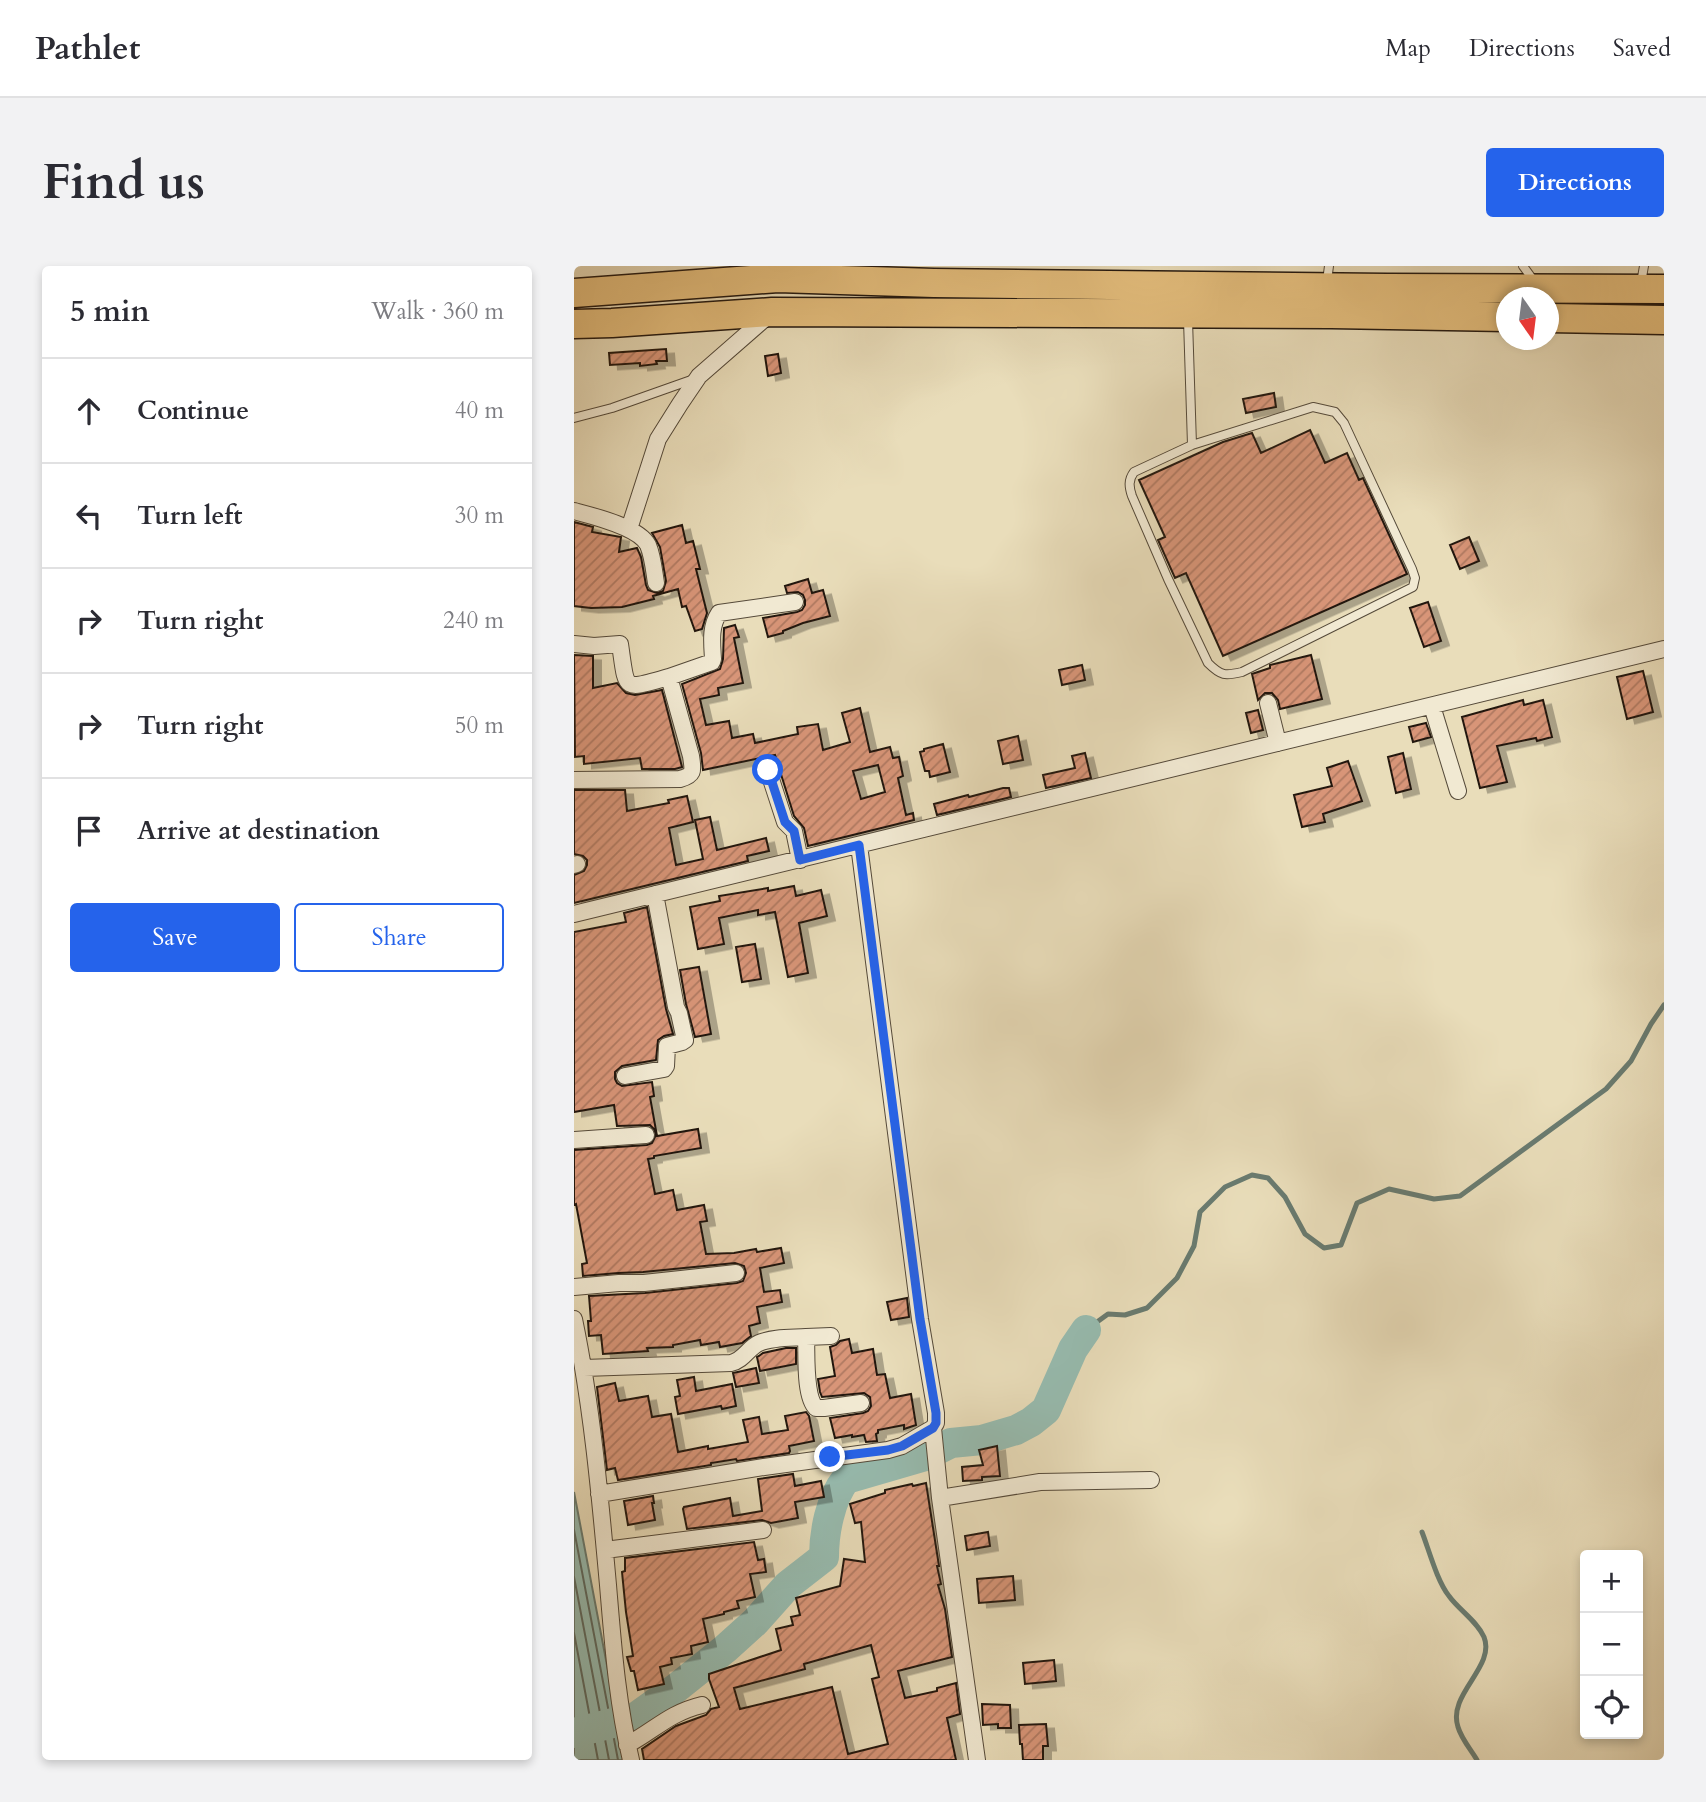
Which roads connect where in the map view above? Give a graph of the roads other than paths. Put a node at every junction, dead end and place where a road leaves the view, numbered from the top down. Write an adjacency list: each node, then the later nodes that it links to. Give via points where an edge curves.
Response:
1 (1523, 266): 8 (lane)
2 (767, 272): 3 (highway); 10 (highway)
3 (834, 273): 4 (highway)
4 (934, 274): 5 (highway)
5 (1327, 277): 7 (highway)
6 (1649, 281): 9 (highway)
7 (1504, 287)
8 (1539, 287)
9 (1559, 288)
10 (574, 293)
11 (772, 312): 12 (highway); 16 (highway); 17 (street)
12 (1188, 313): 13 (highway); 19 (lane)
13 (1496, 317)
14 (1559, 318): 15 (highway)
15 (1664, 320)
16 (574, 324)
17 (697, 378): 18 (lane); 21 (street, via 658,439)
18 (574, 418)
19 (1192, 445): 19 (lane, via 1313,407 1335,412 1412,569 1413,587 1242,672 1217,672 1185,615 1129,487 1134,472)
20 (574, 511): 21 (street)
21 (629, 529): 22 (street, via 648,546)
22 (656, 583)
23 (795, 602): 26 (street, via 719,613 712,633 712,662)
24 (574, 644): 26 (street, via 621,644 629,685)
25 (1664, 649): 28 (street)
26 (669, 677): 31 (street, via 692,774 680,779)
27 (1268, 703): 29 (street)
28 (1432, 706): 29 (street); 32 (street)
29 (1278, 743): 33 (street)
30 (768, 770): 34 (street, via 785,822 794,831)
31 (574, 780)
32 (1458, 791)
33 (859, 845): 34 (street); 47 (street, via 936,1413)
34 (800, 860): 35 (street)
35 (655, 894): 36 (street); 37 (street, via 685,1040 667,1046 664,1069)
36 (574, 914)
37 (625, 1076)
38 (646, 1136): 39 (street)
39 (574, 1140)
40 (736, 1273): 41 (street)
41 (574, 1287)
42 (574, 1319): 45 (street)
43 (831, 1336): 44 (street)
44 (806, 1337): 45 (street, via 764,1342 731,1363); 46 (street, via 811,1404 824,1408)
45 (584, 1368): 49 (street)
46 (861, 1403)
47 (934, 1433): 49 (street, via 888,1450); 50 (street)
48 (1152, 1480): 50 (street, via 1040,1482)
49 (599, 1493): 52 (street)
50 (940, 1498): 55 (street)
51 (763, 1531): 52 (street)
52 (605, 1550): 54 (street)
53 (702, 1705): 54 (street, via 674,1714)
54 (628, 1749)
55 (977, 1760)

